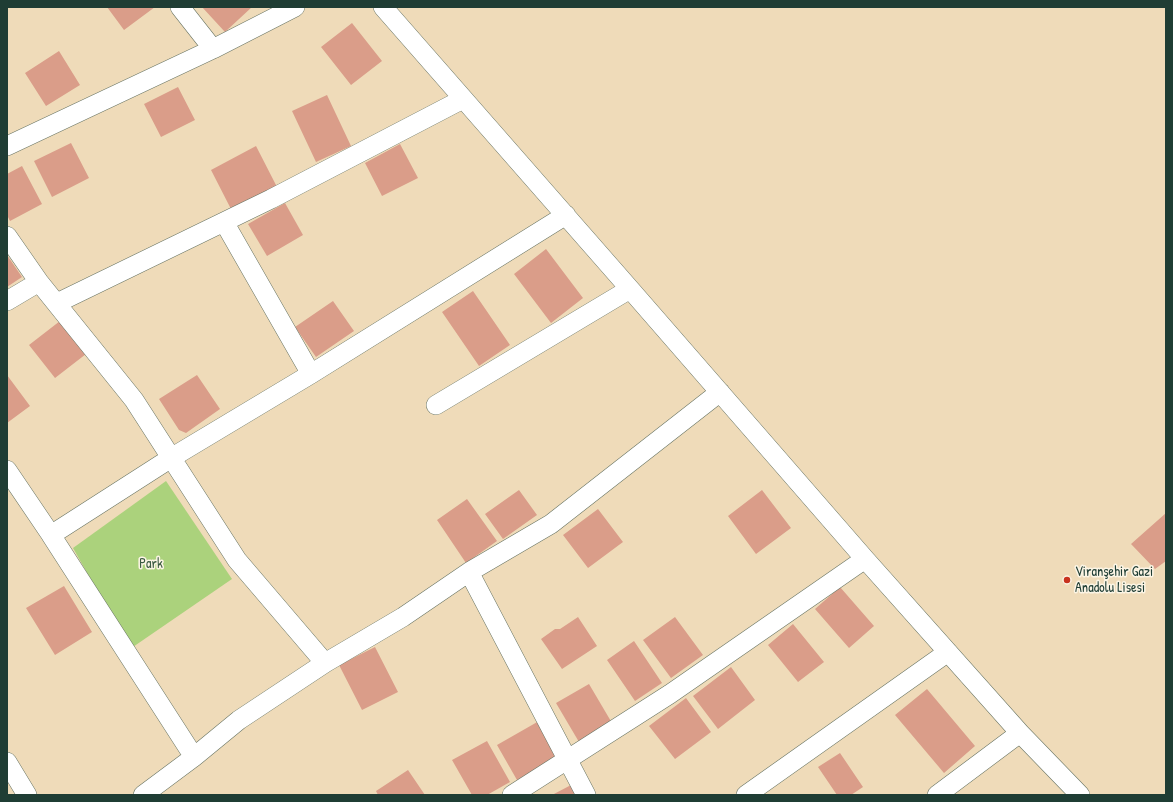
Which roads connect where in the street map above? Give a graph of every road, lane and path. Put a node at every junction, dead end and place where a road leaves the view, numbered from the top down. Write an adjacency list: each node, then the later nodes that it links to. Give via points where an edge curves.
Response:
1 (180, 7): 4 (street)
2 (295, 7): 4 (street)
3 (383, 7): 5 (street)
4 (213, 49): 6 (street)
5 (463, 99): 7 (street); 8 (street)
6 (7, 146)
7 (566, 215): 11 (street); 14 (street)
8 (224, 222): 13 (street); 14 (street)
9 (7, 236): 10 (street)
10 (39, 282): 12 (street); 13 (street)
11 (630, 289): 15 (street); 16 (street)
12 (7, 301)
13 (57, 304): 17 (street, via 134,400)
14 (312, 374): 17 (street)
15 (720, 392): 20 (street); 21 (street, via 551,524)
16 (436, 405)
17 (172, 458): 19 (street); 23 (street, via 237,560)
18 (7, 470): 19 (street)
19 (51, 535): 25 (street)
20 (865, 559): 22 (street); 26 (street, via 670,694)
21 (468, 572): 23 (street, via 403,617); 26 (street)
22 (948, 652): 24 (street); 33 (street)
23 (325, 663): 25 (street, via 239,720)
24 (1020, 733): 28 (street); 34 (street)
25 (194, 757): 30 (street)
26 (567, 759): 31 (street); 32 (street)
27 (7, 762): 29 (street)
28 (1074, 793)
29 (27, 795)
30 (143, 795)
31 (512, 795)
32 (586, 795)
33 (746, 795)
34 (937, 795)

